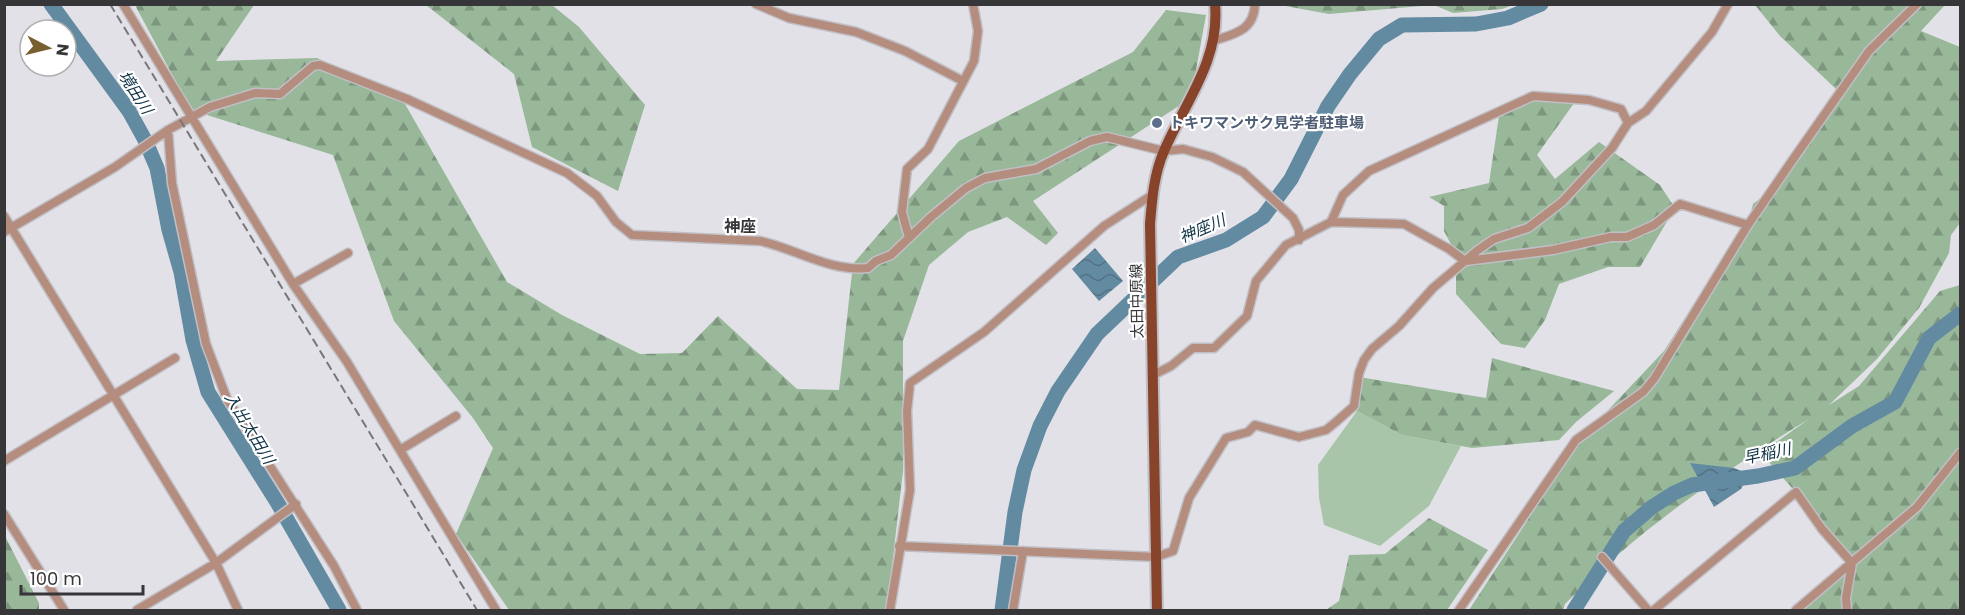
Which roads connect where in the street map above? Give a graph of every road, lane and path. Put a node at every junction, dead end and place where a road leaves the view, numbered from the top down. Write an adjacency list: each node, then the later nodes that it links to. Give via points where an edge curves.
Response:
1 (756, 4): 9 (street, via 789,18 856,32 905,51)
2 (973, 4): 9 (street, via 978,38 974,61)
3 (1215, 4): 8 (main road, 太田中原線)
4 (1254, 4): 8 (street, via 1250,23 1242,32)
5 (1728, 4): 11 (street, via 1712,32 1646,111)
6 (1917, 4): 17 (street, via 1869,51)
7 (124, 5): 10 (street)
8 (1213, 41): 13 (main road, 太田中原線, via 1207,66)
9 (963, 81): 19 (street, via 928,149 907,169 902,212)
10 (192, 116): 12 (street); 19 (street, via 242,96 280,94 313,66 320,65 407,99 567,173 597,196 616,222 632,235 760,241 836,267 857,269 868,268 891,255); 23 (street)
11 (1628, 123): 16 (street, via 1621,109 1589,100 1533,96 1369,171 1343,195); 22 (street, via 1612,148 1548,214 1528,228 1494,239)
12 (168, 130): 18 (street, via 115,168); 31 (street, via 172,183 206,344 227,399)
13 (1164, 151): 14 (main road, 太田中原線); 19 (street, via 1119,138 1090,141 1036,170 985,178 966,188); 20 (street, via 1183,149 1244,172 1293,218)
14 (1152, 195): 25 (main road, 太田中原線); 33 (street, via 1104,226 984,332 910,383 910,489)
15 (4, 216): 18 (street)
16 (1331, 222): 20 (street); 22 (street, via 1404,224)
17 (1748, 225): 22 (street, via 1680,204 1654,225 1627,237); 47 (street, via 1654,378 1632,400 1576,440)
18 (8, 230): 26 (street)
19 (909, 238)
20 (1299, 240): 25 (street, via 1287,245 1256,281 1247,316 1238,328 1214,348 1193,348)
21 (348, 253): 23 (street)
22 (1465, 261): 35 (street, via 1372,349 1359,373 1354,406 1326,430 1299,437 1255,425 1248,432 1226,438 1189,498 1173,551)
23 (293, 284): 28 (street, via 347,362)
24 (175, 358): 26 (street)
25 (1153, 375): 35 (main road, 太田中原線)
26 (114, 394): 30 (street); 37 (street)
27 (456, 416): 28 (street)
28 (400, 450): 43 (street)
29 (1960, 453): 38 (street, via 1917,507)
30 (4, 461)
31 (296, 504): 37 (street); 42 (street)
32 (4, 514): 39 (street)
33 (899, 546): 34 (street); 44 (street)
34 (1023, 552): 35 (street); 45 (street)
35 (1156, 557): 46 (main road, 太田中原線)
36 (1602, 557): 48 (street)
37 (216, 563): 40 (street); 41 (street)
38 (1852, 563): 49 (street, via 1796,492); 50 (street); 51 (street)
39 (64, 610)
40 (137, 610)
41 (238, 610)
42 (357, 610)
43 (496, 610)
44 (890, 610)
45 (1013, 610)
46 (1157, 610)
47 (1459, 610)
48 (1648, 610)
49 (1654, 610)
50 (1796, 610)
51 (1847, 610)

